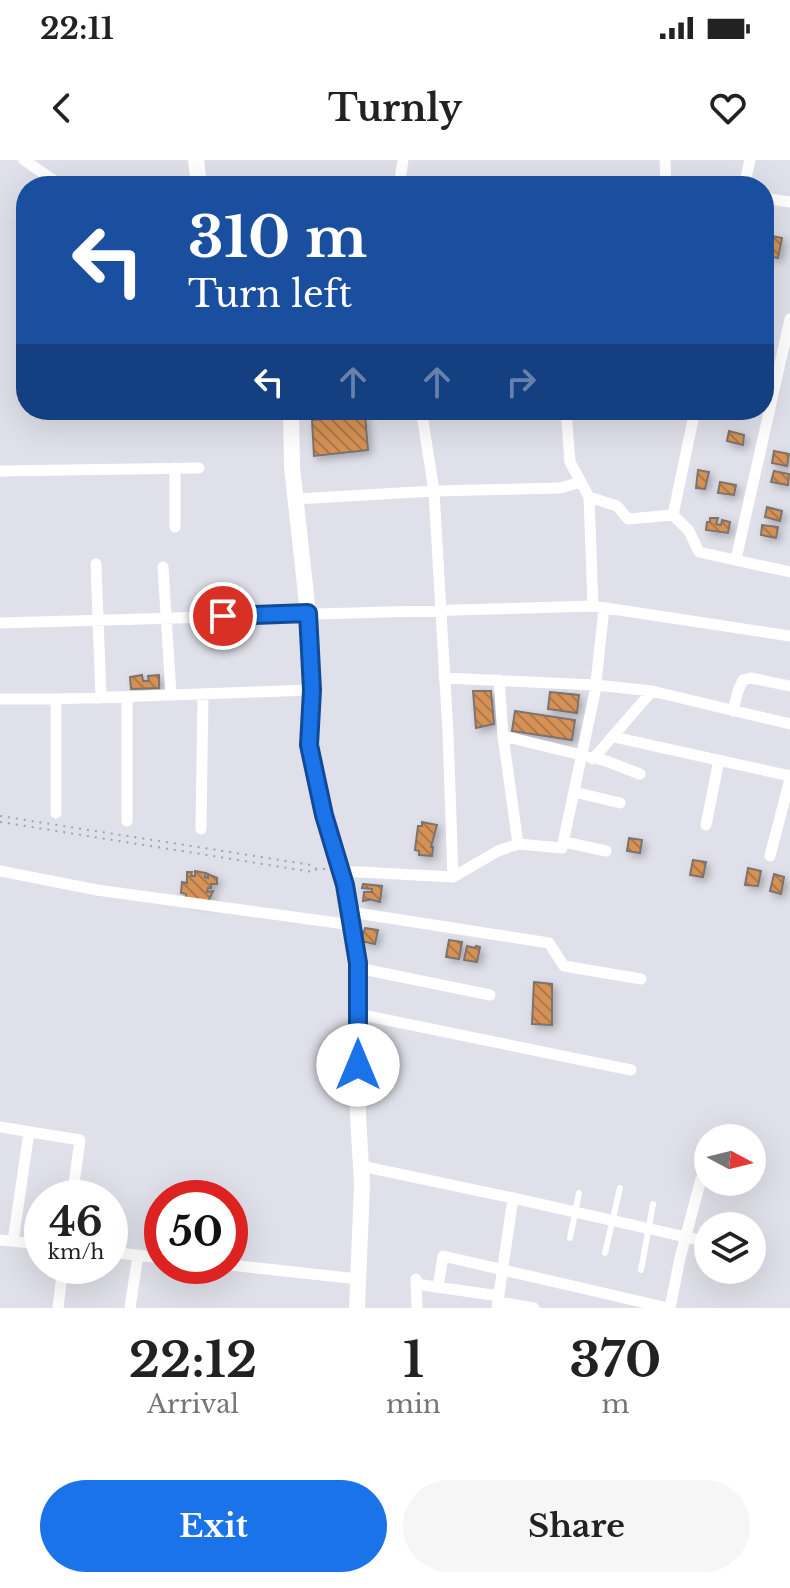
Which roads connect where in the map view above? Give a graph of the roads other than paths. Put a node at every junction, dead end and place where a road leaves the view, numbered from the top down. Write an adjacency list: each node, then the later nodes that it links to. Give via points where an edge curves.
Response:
1 (24, 160): 2 (street)
2 (47, 176)
3 (790, 319): 5 (street)
4 (774, 376): 5 (street)
5 (777, 377): 6 (street)
6 (774, 390)
7 (291, 420): 18 (main road)
8 (423, 420): 16 (street)
9 (567, 420): 15 (street, via 570,462)
10 (693, 420): 19 (street)
11 (767, 420): 21 (street)
12 (175, 468): 13 (street); 14 (street); 20 (street)
13 (199, 468)
14 (0, 471)
15 (581, 482): 16 (street, via 560,488); 17 (street)
16 (434, 491): 18 (street); 26 (street)
17 (589, 497): 19 (street, via 617,506 628,519); 25 (street)
18 (296, 499): 27 (main road)
19 (673, 515): 21 (street, via 699,552)
20 (175, 527)
21 (736, 559): 24 (street)
22 (96, 564): 29 (street)
23 (163, 567): 28 (street)
24 (790, 572)
25 (598, 607): 26 (street); 31 (street); 34 (street)
26 (440, 610): 27 (street); 32 (street)
27 (308, 613): 28 (street); 36 (main road)
28 (166, 618): 29 (street); 39 (street)
29 (99, 621): 30 (street); 41 (street)
30 (0, 623)
31 (790, 636)
32 (444, 678): 33 (street); 64 (street)
33 (499, 680): 34 (street); 46 (street)
34 (596, 685): 37 (street); 48 (street)
35 (790, 686): 44 (street, via 743,680)
36 (312, 690): 38 (street); 62 (main road, via 309,745)
37 (652, 691): 44 (street); 47 (street)
38 (203, 694): 39 (street); 57 (street)
39 (171, 695): 40 (street)
40 (127, 697): 41 (street); 55 (street)
41 (101, 698): 43 (street)
42 (0, 699): 43 (street)
43 (56, 699): 54 (street)
44 (733, 711): 45 (street)
45 (790, 724)
46 (503, 736): 48 (street); 59 (street)
47 (614, 737): 48 (street); 49 (street)
48 (587, 758): 50 (street); 52 (street)
49 (719, 760): 51 (street); 56 (street)
50 (640, 774)
51 (790, 778): 61 (street)
52 (574, 792): 53 (street); 58 (street)
53 (620, 803)
54 (56, 813)
55 (127, 821)
56 (706, 825)
57 (201, 829)
58 (564, 842): 59 (street, via 562,848); 60 (street)
59 (518, 844): 64 (street)
60 (606, 851)
61 (770, 856)
62 (341, 870): 64 (street); 65 (main road)
63 (0, 871): 65 (street, via 97,890)
64 (453, 877)
65 (351, 918): 66 (main road); 67 (street, via 549,943 564,966)
66 (358, 968): 68 (street); 69 (main road)
67 (641, 979)
68 (490, 995)
69 (358, 1014): 70 (street); 73 (main road)
70 (631, 1070)
71 (0, 1127): 72 (street)
72 (29, 1132): 74 (street, via 80,1140); 87 (street)
73 (361, 1166): 78 (street); 96 (main road)
74 (74, 1180)
75 (620, 1188): 81 (lane)
76 (579, 1193): 80 (lane)
77 (697, 1196): 83 (street)
78 (513, 1198): 80 (street); 94 (street)
79 (653, 1204): 82 (lane)
80 (575, 1212): 81 (street); 84 (lane)
81 (613, 1220): 82 (street); 89 (lane)
82 (649, 1228): 83 (street); 95 (lane)
83 (686, 1237): 85 (street); 107 (street)
84 (570, 1238)
85 (694, 1239)
86 (0, 1240): 87 (street)
87 (13, 1241): 88 (street)
88 (24, 1242)
89 (605, 1253)
90 (128, 1254): 91 (street)
91 (138, 1255): 92 (street); 102 (street)
92 (144, 1256)
93 (248, 1267): 96 (street)
94 (502, 1269): 98 (street, via 443,1256); 99 (street); 100 (street)
95 (641, 1270)
96 (358, 1279): 103 (main road)
97 (61, 1284): 101 (street)
98 (438, 1287): 100 (street); 104 (street, via 416,1281)
99 (602, 1293): 106 (street); 107 (street)
100 (498, 1302): 105 (street)
101 (58, 1308)
102 (130, 1308)
103 (357, 1308)
104 (417, 1308)
105 (534, 1308)
106 (599, 1308)
107 (669, 1308)

